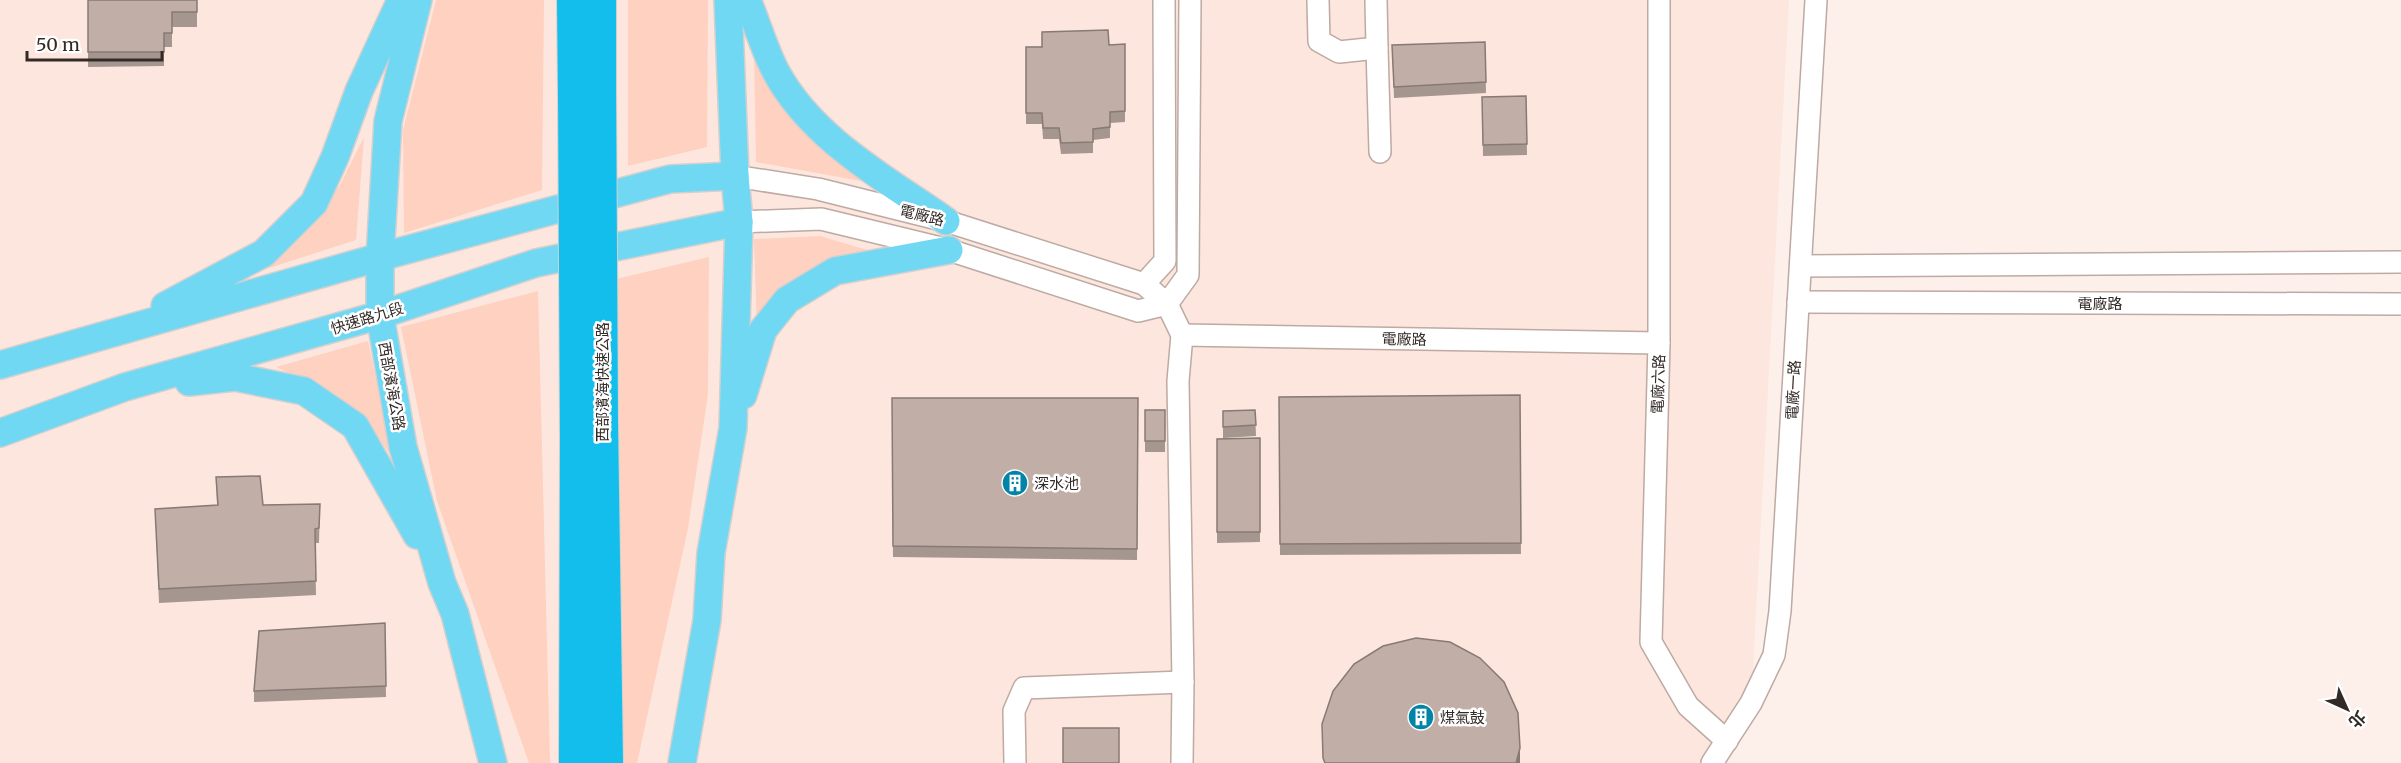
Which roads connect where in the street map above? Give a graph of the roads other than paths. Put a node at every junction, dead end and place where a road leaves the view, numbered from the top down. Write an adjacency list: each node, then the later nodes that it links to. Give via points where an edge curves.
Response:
1 (401, 0): 28 (main road, via 314,203 264,253)
2 (418, 0): 20 (main road, 西部濱海公路, via 388,121)
3 (573, 0): 14 (highway, 西部濱海快速公路)
4 (600, 0): 14 (highway, 西部濱海快速公路)
5 (728, 0): 16 (main road)
6 (747, 0): 17 (main road, via 776,72 805,114 855,158)
7 (1164, 0): 23 (street, via 1166,261)
8 (1190, 0): 25 (street, via 1188,274)
9 (1318, 0): 13 (street, via 1319,41 1339,52)
10 (1376, 0): 13 (street)
11 (1659, 0): 30 (street, 電廠六路)
12 (1816, 0): 22 (street, 電廠一路)
13 (1377, 48): 15 (street)
14 (587, 91): 34 (highway, 西部濱海快速公路, bridge)
15 (1380, 152)
16 (735, 176): 17 (street, 電廠路, via 818,189); 18 (main road); 20 (main road, via 670,178)
17 (946, 221): 23 (street, 電廠路)
18 (739, 222): 19 (street, 電廠路, via 821,219); 27 (main road, 快速路九段, via 536,262); 33 (main road)
19 (949, 250): 25 (street, 電廠路, via 1138,311); 33 (main road, via 835,271 787,300 763,330)
20 (380, 257): 27 (main road, 西部濱海公路); 28 (main road)
21 (2401, 262): 22 (street)
22 (1801, 266): 24 (street, 電廠一路)
23 (1144, 284): 25 (street, 電廠路)
24 (1798, 302): 26 (street, 電廠路); 38 (street, 電廠一路, via 1780,611 1774,655 1752,703)
25 (1167, 304): 29 (street, 電廠路)
26 (2401, 304)
27 (380, 315): 32 (main road, 快速路九段); 36 (main road, 西部濱海公路, via 403,447)
28 (119, 331): 31 (main road)
29 (1182, 335): 30 (street, 電廠路); 37 (street, via 1178,381)
30 (1659, 343): 38 (street, 電廠六路, via 1651,642 1688,706)
31 (0, 365)
32 (125, 387): 35 (main road, 快速路九段); 36 (main road, via 236,377 304,391 355,426)
33 (732, 428): 42 (main road, via 711,553 707,620)
34 (589, 430): 40 (highway, 西部濱海快速公路); 41 (highway, 西部濱海快速公路)
35 (0, 433)
36 (442, 583): 39 (main road, 西部濱海公路, via 455,614)
37 (1183, 682): 43 (street, via 1024,688 1014,711); 44 (street)
38 (1727, 741): 45 (street, 電廠一路)
39 (493, 763)
40 (575, 763)
41 (607, 763)
42 (682, 763)
43 (1015, 763)
44 (1182, 763)
45 (1712, 763)

